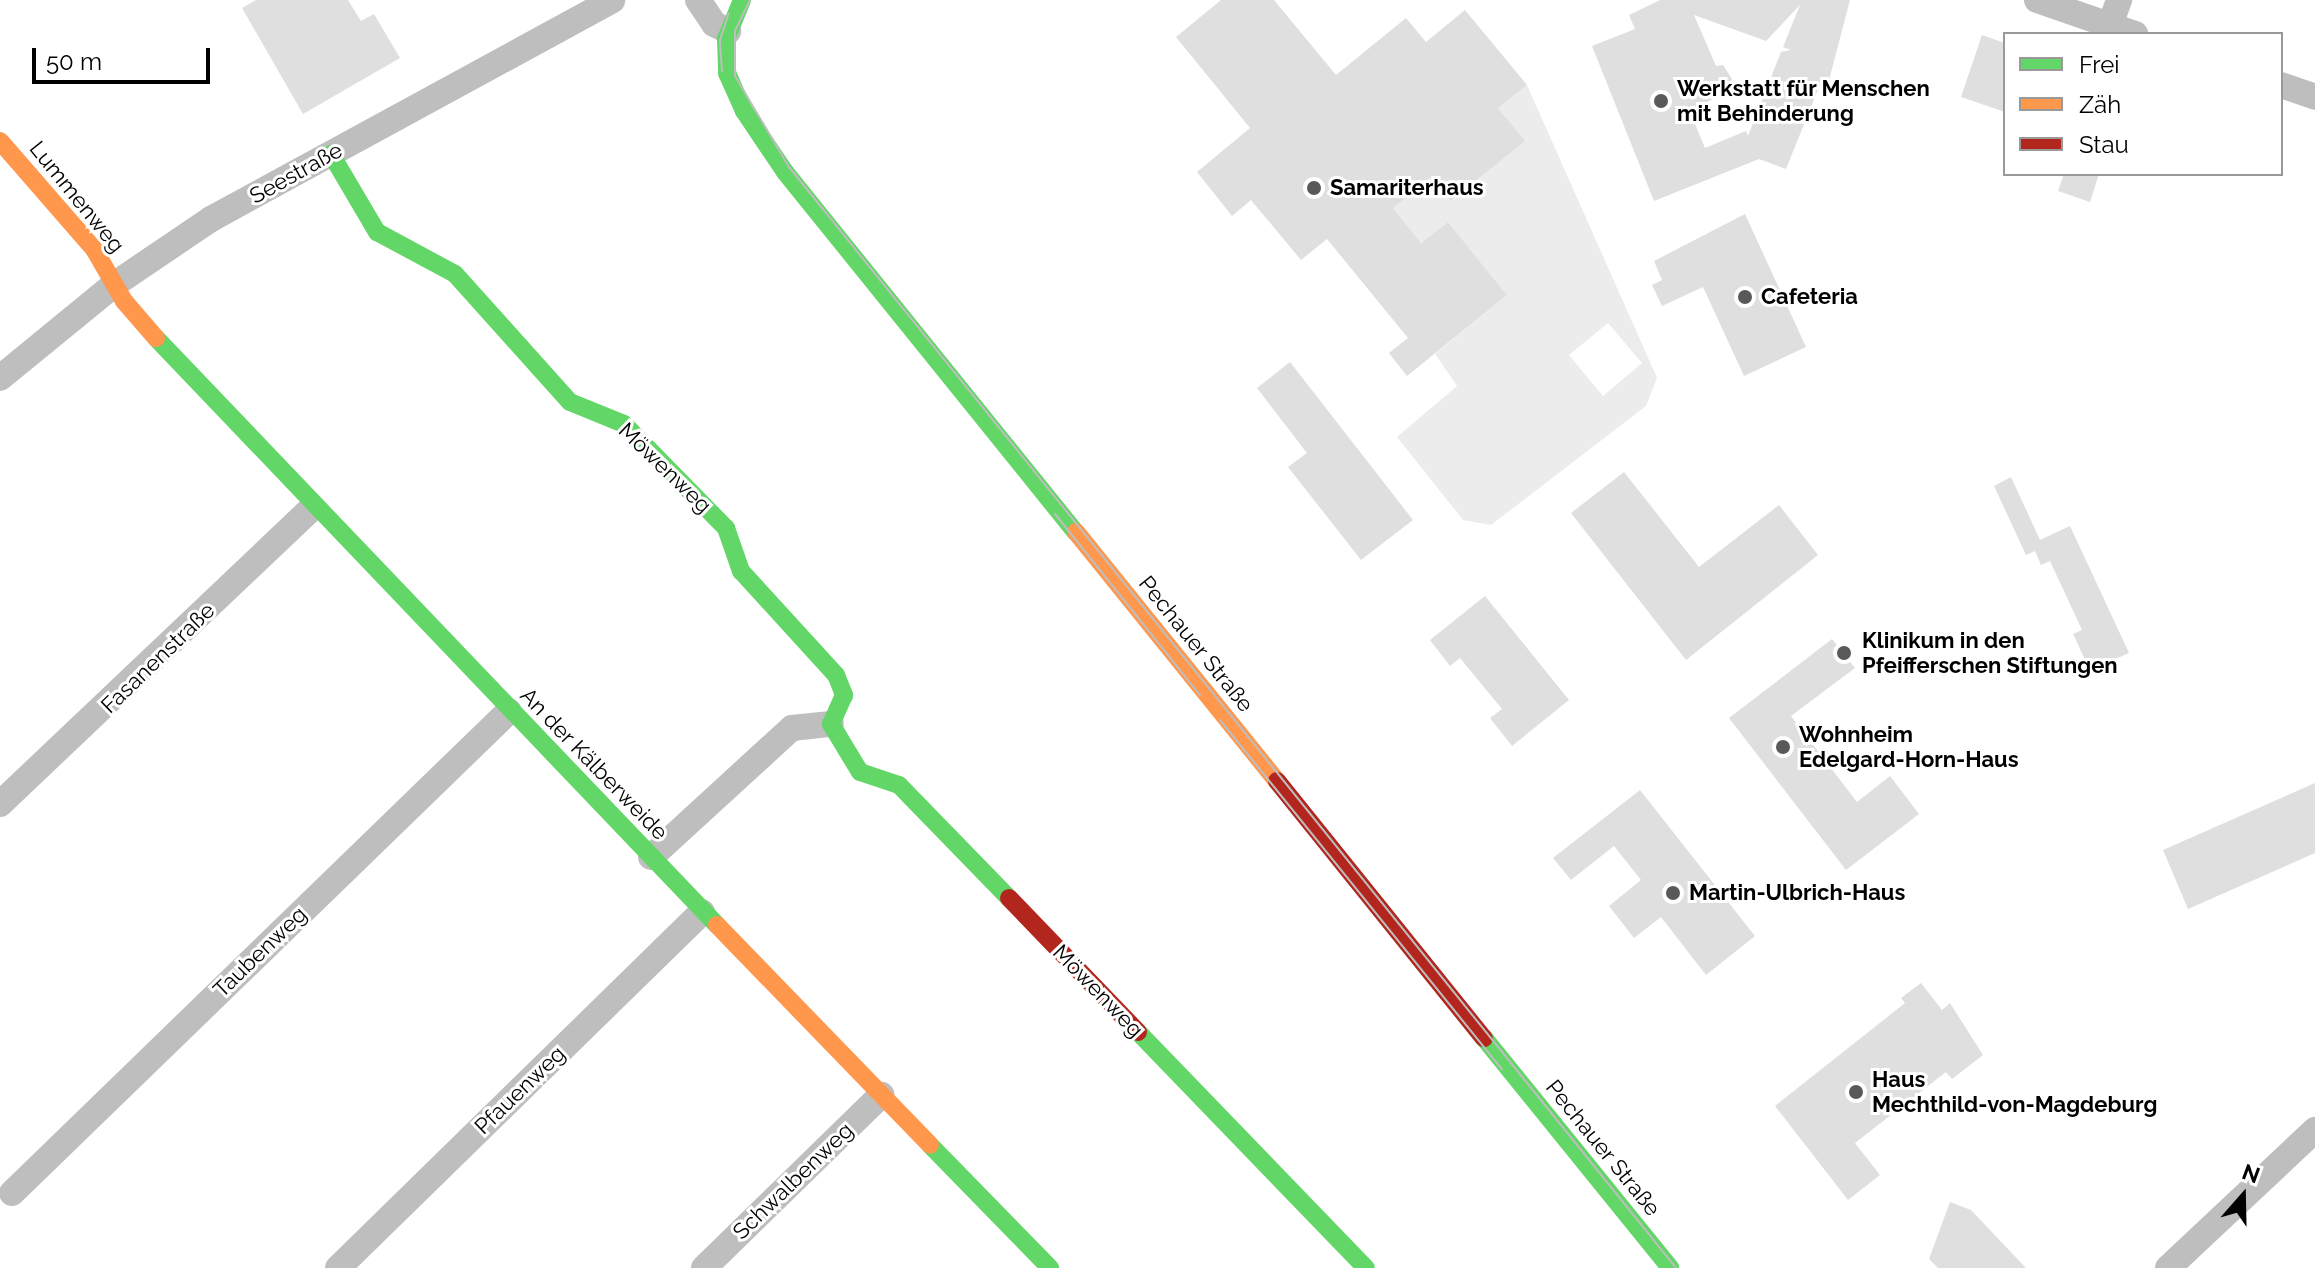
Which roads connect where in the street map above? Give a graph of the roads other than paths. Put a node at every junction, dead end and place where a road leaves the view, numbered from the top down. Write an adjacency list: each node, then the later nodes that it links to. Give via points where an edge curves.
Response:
1 (612, 0): 11 (street, Seestraße)
2 (698, 0): 7 (street, via 714,24)
3 (742, 0): 7 (street)
4 (2037, 0): 6 (street)
5 (2119, 0): 6 (street)
6 (2122, 30)
7 (728, 31): 27 (street, Pechauer Straße, via 726,63 733,90 785,172)
8 (2283, 86): 9 (street)
9 (2315, 97)
10 (0, 141): 12 (street, Lummenweg, via 94,249)
11 (331, 154): 12 (street, Seestraße, via 211,219); 16 (street, Möwenweg, via 377,232 455,274 570,402 624,424 726,528 741,571 836,675 844,695)
12 (115, 284): 13 (street, Seestraße); 14 (street, An der Kälberweide, via 217,408)
13 (0, 378)
14 (312, 508): 15 (street, An der Kälberweide); 17 (street, Fasanenstraße)
15 (509, 711): 18 (street, An der Kälberweide); 22 (street, Taubenweg)
16 (831, 724): 18 (street, via 792,728); 26 (street, Möwenweg, via 860,772 899,785)
17 (0, 804)
18 (651, 857): 19 (street, An der Kälberweide)
19 (702, 912): 20 (street, An der Kälberweide); 23 (street, Pfauenweg)
20 (881, 1095): 24 (street, Schwalbenweg); 25 (street, An der Kälberweide)
21 (2315, 1130): 28 (street)
22 (12, 1193)
23 (338, 1268)
24 (704, 1268)
25 (1050, 1268)
26 (1366, 1268)
27 (1670, 1268)
28 (2168, 1268)

